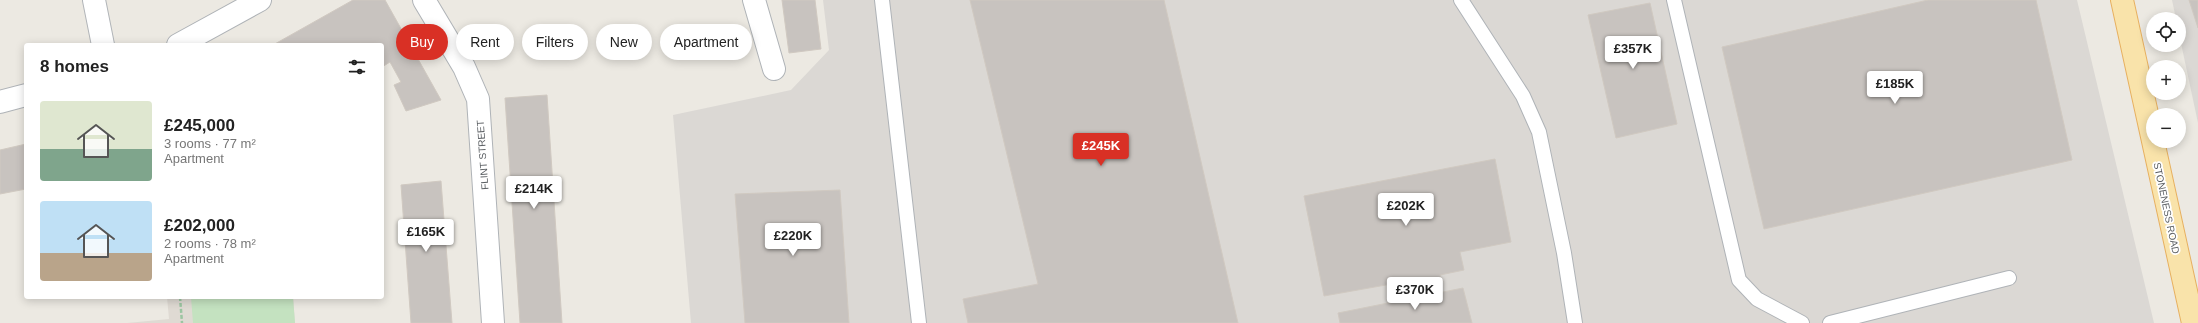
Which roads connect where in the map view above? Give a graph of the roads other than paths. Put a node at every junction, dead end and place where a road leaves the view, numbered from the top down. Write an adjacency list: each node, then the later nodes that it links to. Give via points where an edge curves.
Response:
1 (94, 0): 9 (street)
2 (260, 0): 10 (street)
3 (424, 0): 15 (street, FLINT STREET, via 464,67 478,99)
4 (754, 0): 11 (street)
5 (882, 0): 16 (lane)
6 (1461, 0): 17 (lane, via 1523,96 1538,132 1564,253)
7 (1674, 0): 18 (lane, via 1739,280 1757,299)
8 (2122, 0): 20 (main road, STONENESS ROAD)
9 (103, 43)
10 (182, 43)
11 (774, 68)
12 (24, 96): 13 (street)
13 (0, 102)
14 (2009, 278): 19 (lane)
15 (493, 323)
16 (919, 323)
17 (1575, 323)
18 (1802, 323)
19 (1830, 323)
20 (2193, 323)

